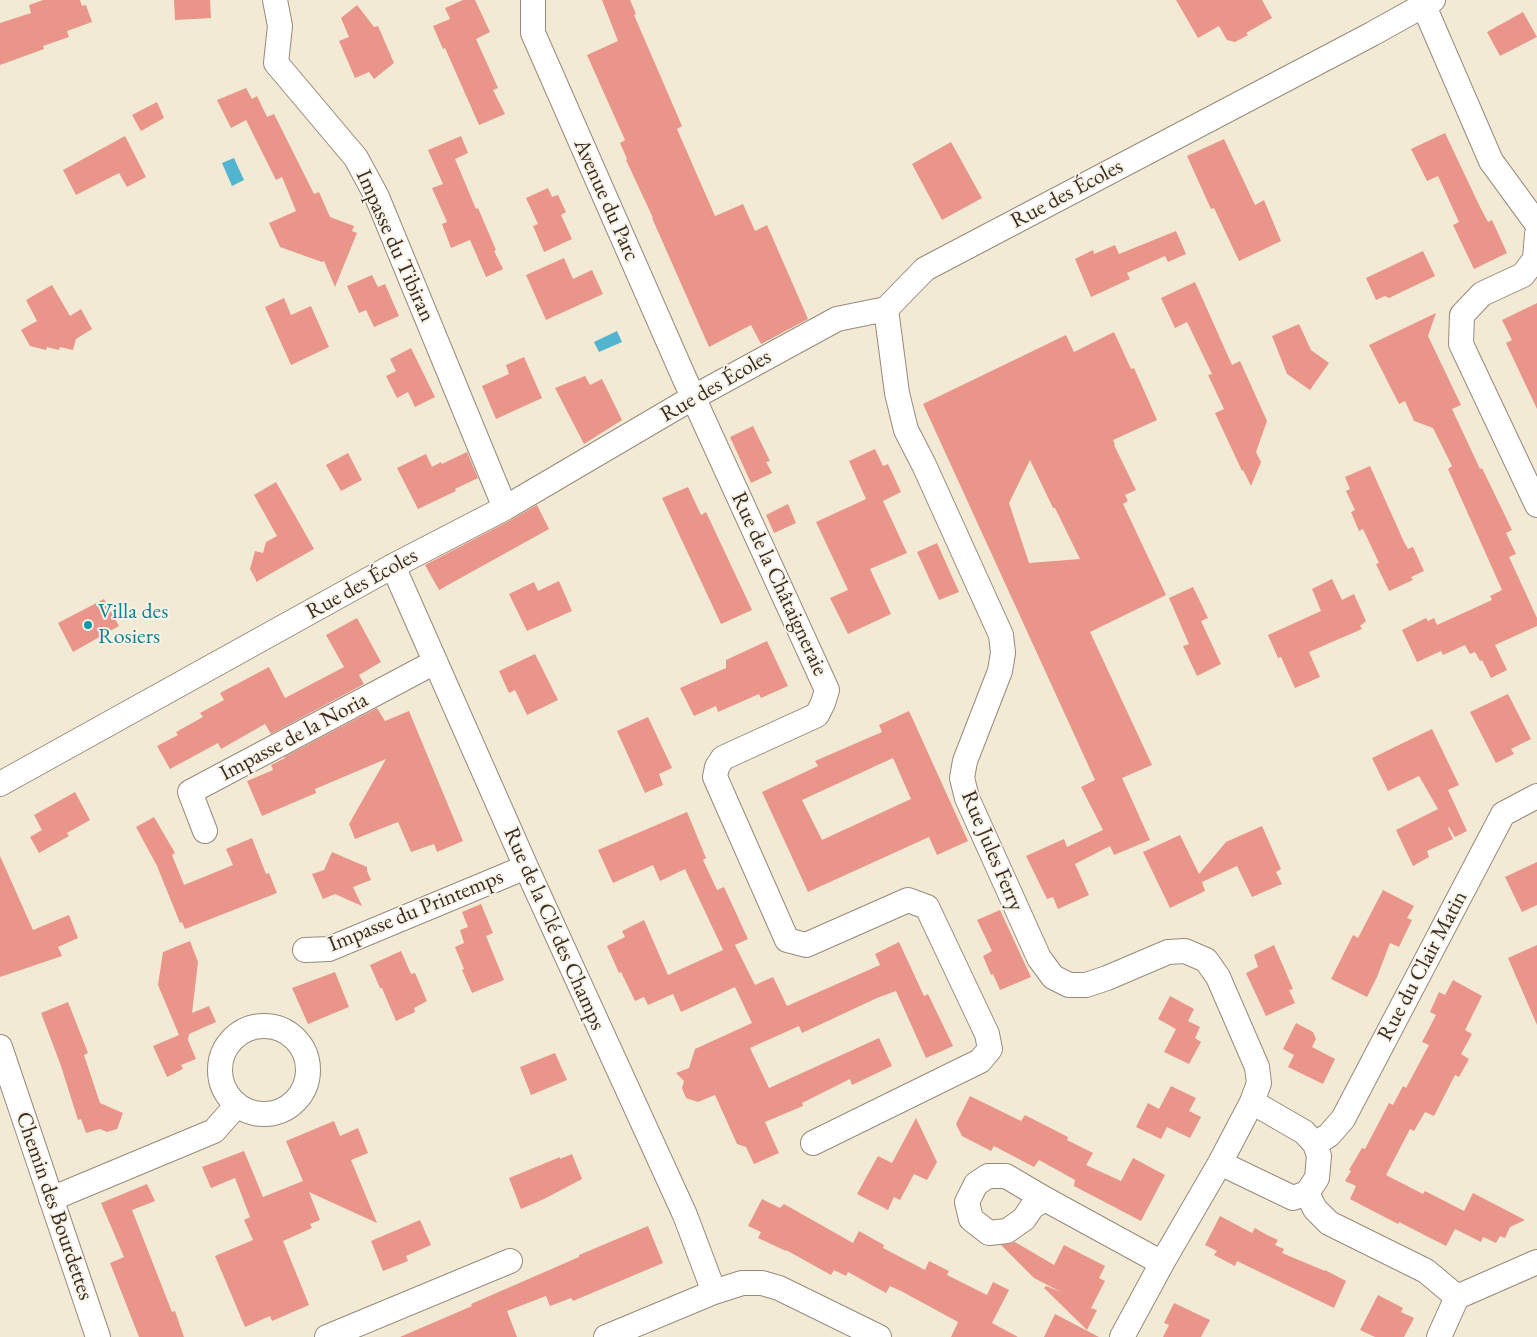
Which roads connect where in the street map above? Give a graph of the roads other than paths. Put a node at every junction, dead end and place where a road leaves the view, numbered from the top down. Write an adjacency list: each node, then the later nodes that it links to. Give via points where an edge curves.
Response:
1 (275, 0): 9 (street, Impasse du Tibiran, via 280,26 276,63 356,158 377,196)
2 (533, 0): 7 (street, Avenue du Parc, via 533,33)
3 (1428, 3): 4 (street, via 1492,161); 6 (street, Rue des Écoles, via 926,269)
4 (1537, 224)
5 (1537, 234): 8 (street, via 1535,259 1523,275 1482,294 1462,315 1461,344)
6 (886, 309): 7 (street, Rue des Écoles, via 837,319); 18 (street, Rue Jules Ferry, via 897,393 906,430 1001,635 1000,671 965,761 962,778 966,798 1039,958 1053,977 1069,986 1086,986 1168,952 1185,951 1206,960 1218,977 1257,1067 1259,1083)
7 (694, 397): 9 (street, Rue des Écoles); 20 (street, Rue de la Châtaigneraie, via 827,690 817,715 723,758 715,777 788,940 806,945 908,900 927,907 988,1034 990,1049 980,1061)
8 (1537, 505)
9 (505, 508): 10 (street, Rue des Écoles)
10 (393, 566): 11 (street, Rue de la Clé des Champs); 12 (street, Rue des Écoles)
11 (435, 662): 14 (street, Impasse de la Noria, via 190,792); 15 (street, Rue de la Clé des Champs)
12 (0, 784)
13 (1537, 796): 21 (street, Rue du Clair Matin, via 1503,814 1343,1119)
14 (205, 831)
15 (526, 867): 16 (street, Impasse du Printemps, via 329,949); 29 (street, Rue de la Clé des Champs, via 685,1215)
16 (305, 950)
17 (0, 1046): 24 (street, Chemin des Bourdettes)
18 (1252, 1102): 21 (street, via 1304,1132); 22 (street, Rue Jules Ferry)
19 (236, 1106): 24 (street, via 214,1131)
20 (813, 1143)
21 (1316, 1144): 23 (street, via 1319,1156 1317,1178)
22 (1220, 1163): 23 (street, via 1293,1198); 28 (street, Rue Jules Ferry)
23 (1307, 1193): 30 (street, via 1315,1210 1329,1223 1426,1272)
24 (51, 1199): 31 (street, Chemin des Bourdettes)
25 (1045, 1199): 28 (street)
26 (510, 1261): 32 (street)
27 (1537, 1262): 30 (street)
28 (1162, 1263): 35 (street, Rue Jules Ferry)
29 (714, 1292): 33 (street); 34 (street, via 742,1283 762,1283)
30 (1457, 1297): 36 (street)
31 (98, 1337)
32 (327, 1337)
33 (606, 1337)
34 (879, 1337)
35 (1122, 1337)
36 (1439, 1337)

